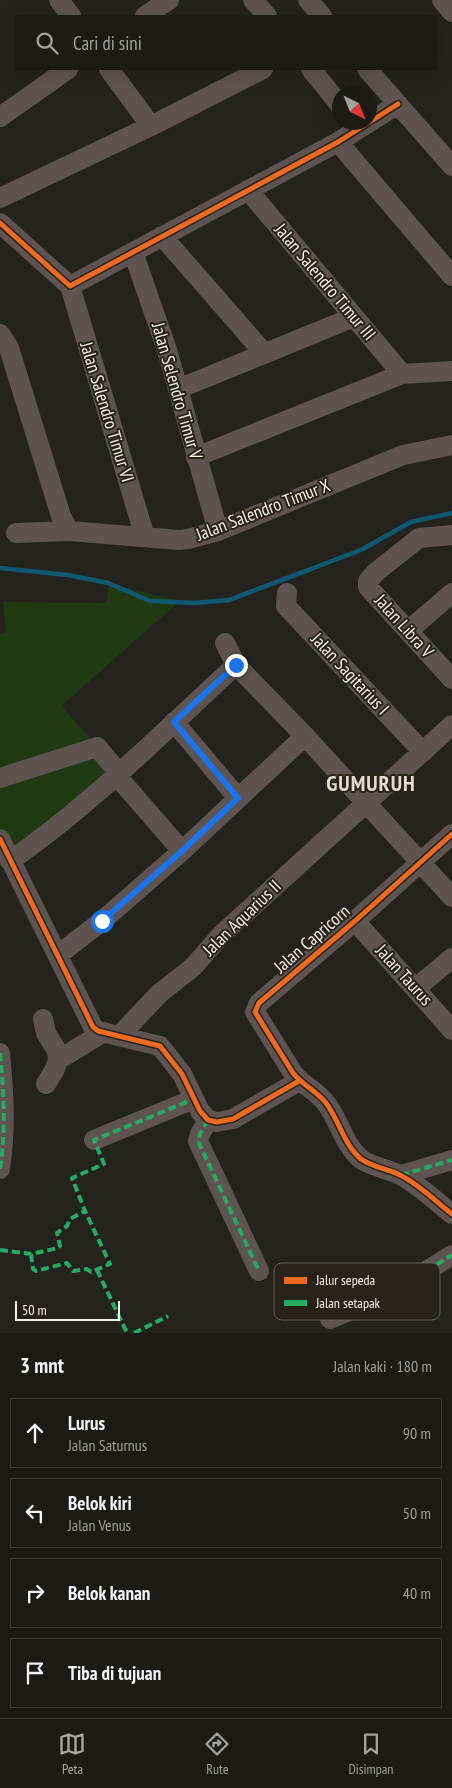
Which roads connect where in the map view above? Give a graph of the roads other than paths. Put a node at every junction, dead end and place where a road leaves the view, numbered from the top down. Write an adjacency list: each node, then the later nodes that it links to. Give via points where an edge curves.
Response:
1 (59, 0): 7 (street)
2 (169, 0): 8 (street)
3 (253, 0): 9 (street)
4 (308, 0): 10 (street)
5 (442, 0): 6 (street)
6 (452, 12)
7 (70, 15)
8 (146, 15)
9 (266, 15)
10 (321, 15)
11 (67, 70): 19 (street)
12 (110, 70): 20 (street)
13 (260, 70): 20 (street)
14 (312, 70): 16 (street)
15 (368, 70): 17 (street)
16 (332, 95)
17 (398, 104): 18 (street); 23 (street)
18 (377, 115)
19 (0, 117)
20 (151, 126): 25 (street)
21 (352, 130): 22 (street)
22 (338, 142): 24 (street); 29 (street)
23 (452, 166)
24 (248, 190): 27 (street); 31 (street, Jalan Salendro Timur III)
25 (0, 198)
26 (0, 222): 30 (street)
27 (162, 236): 28 (street); 33 (street)
28 (133, 252): 30 (street); 36 (street, Jalan Selendro Timur V)
29 (452, 276)
30 (70, 286): 43 (street, Jalan Salendro Timur VI)
31 (354, 317): 33 (street); 35 (street, Jalan Salendro Timur III)
32 (0, 334): 39 (street, via 12,356 61,516)
33 (264, 354): 36 (street)
34 (452, 371): 35 (street)
35 (402, 374): 38 (street)
36 (178, 389): 38 (street, Jalan Selendro Timur V)
37 (452, 444): 40 (street, Jalan Salendro Timur X, via 403,455)
38 (196, 457): 40 (street, Jalan Selendro Timur V)
39 (69, 531): 41 (street, Jalan Salendro Timur X); 43 (street, Jalan Salendro Timur X)
40 (218, 531): 43 (street, Jalan Salendro Timur X, via 188,539)
41 (16, 533)
42 (452, 535): 46 (street, Jalan Libra V, via 419,538 368,581 368,587)
43 (145, 537)
44 (287, 593): 53 (street, Jalan Sagitarius I, via 286,606)
45 (452, 593): 46 (street)
46 (408, 631): 49 (street, Jalan Libra V)
47 (225, 643): 48 (street)
48 (236, 665): 50 (street); 52 (street)
49 (451, 677)
50 (174, 722): 54 (street); 56 (street)
51 (452, 725): 53 (street, Jalan Aquarius II)
52 (305, 736): 56 (street); 57 (street)
53 (423, 752): 57 (street, Jalan Aquarius II)
54 (118, 774): 55 (street, via 97,747); 60 (street); 61 (street)
55 (0, 778)
56 (238, 798): 60 (street)
57 (367, 803): 62 (street); 70 (street, Jalan Aquarius II, via 221,935 193,967)
58 (452, 834): 62 (street, Jalan Capricorn)
59 (0, 839): 61 (street)
60 (182, 851): 65 (street)
61 (10, 861): 65 (street)
62 (421, 862): 63 (street); 64 (street, Jalan Capricorn)
63 (452, 897)
64 (355, 921): 67 (street, Jalan Taurus); 73 (street, Jalan Capricorn, via 255,1008 256,1015)
65 (58, 955): 70 (street, via 89,1022 98,1030)
66 (452, 958): 67 (street)
67 (416, 988): 69 (street, Jalan Taurus)
68 (43, 1019): 72 (street)
69 (452, 1030)
70 (112, 1033): 72 (street, Jalan Aquarius II); 75 (street, via 160,1046 182,1074)
71 (0, 1053): 79 (street, via 5,1107)
72 (58, 1060): 74 (street)
73 (299, 1081): 76 (street, via 233,1119); 80 (street, via 314,1090 327,1104 361,1159)
74 (46, 1084)
75 (194, 1099): 76 (street); 77 (street)
76 (208, 1120): 84 (street, via 198,1140)
77 (94, 1140)
78 (452, 1160): 80 (street)
79 (0, 1169)
80 (400, 1175): 81 (street)
81 (448, 1208)
82 (452, 1255): 83 (street)
83 (439, 1263)
84 (259, 1271)

